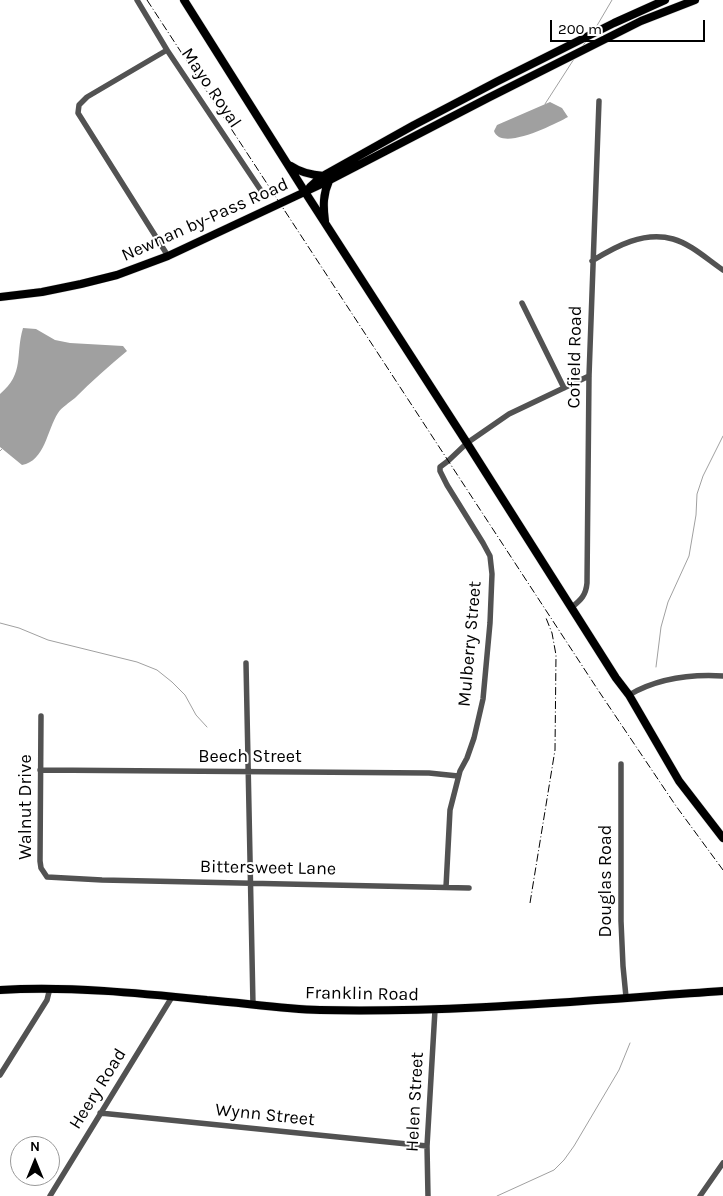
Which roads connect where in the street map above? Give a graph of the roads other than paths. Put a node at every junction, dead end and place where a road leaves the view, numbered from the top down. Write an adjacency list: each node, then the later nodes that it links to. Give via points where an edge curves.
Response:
1 (137, 0): 5 (street, Mayo Royal)
2 (184, 0): 7 (main road)
3 (665, 0): 8 (main road, via 414,125)
4 (695, 0): 8 (main road, via 641,21)
5 (167, 50): 9 (street, Mayo Royal); 12 (street, via 87,97 79,105 78,113)
6 (599, 102): 13 (street, Cofield Road)
7 (286, 162): 8 (main road, via 296,170); 10 (main road)
8 (327, 178): 10 (main road, Newnan by-Pass Road); 11 (main road, via 323,204)
9 (262, 192)
10 (305, 192): 11 (main road); 12 (main road, Newnan by-Pass Road)
11 (325, 223): 19 (main road)
12 (168, 256): 15 (main road, Newnan by-Pass Road, via 81,284)
13 (592, 261): 14 (street, via 622,244 659,236 674,239); 17 (street, Cofield Road)
14 (723, 270)
15 (0, 297)
16 (522, 303): 18 (street)
17 (589, 376): 18 (street); 20 (street, Cofield Road, via 586,589)
18 (564, 388): 19 (street, via 509,414)
19 (467, 442): 20 (main road); 28 (street, Mulberry Street, via 440,466 440,471 490,556 492,574 483,699 474,738)
20 (572, 607): 23 (main road)
21 (246, 663): 27 (street)
22 (723, 676): 23 (street, via 680,676 643,687)
23 (629, 695): 29 (main road, via 679,781)
24 (41, 716): 26 (street, Walnut Drive)
25 (621, 764): 38 (street, Douglas Road, via 621,921)
26 (40, 770): 27 (street, Beech Street); 30 (street, Walnut Drive, via 41,868 47,876)
27 (247, 772): 28 (street, Beech Street); 31 (street)
28 (458, 776): 32 (street, Mulberry Street, via 449,823)
29 (723, 838)
30 (66, 878): 31 (street, Bittersweet Lane)
31 (250, 883): 32 (street, Bittersweet Lane); 39 (street)
32 (446, 887): 33 (street, Bittersweet Lane)
33 (469, 888)
34 (50, 988): 35 (main road, Franklin Road); 37 (main road, Franklin Road); 41 (street, via 47,1000)
35 (0, 990)
36 (723, 992): 38 (main road, Franklin Road)
37 (172, 997): 39 (main road, Franklin Road); 42 (street, Heery Road)
38 (626, 998): 40 (main road, Franklin Road)
39 (252, 1005): 40 (main road, Franklin Road, via 318,1010)
40 (435, 1010): 43 (street, Helen Street)
41 (0, 1075)
42 (100, 1113): 43 (street, Wynn Street); 45 (street, Heery Road)
43 (428, 1146): 46 (street, Helen Street)
44 (723, 1163): 47 (street)
45 (50, 1196)
46 (428, 1196)
47 (700, 1196)

